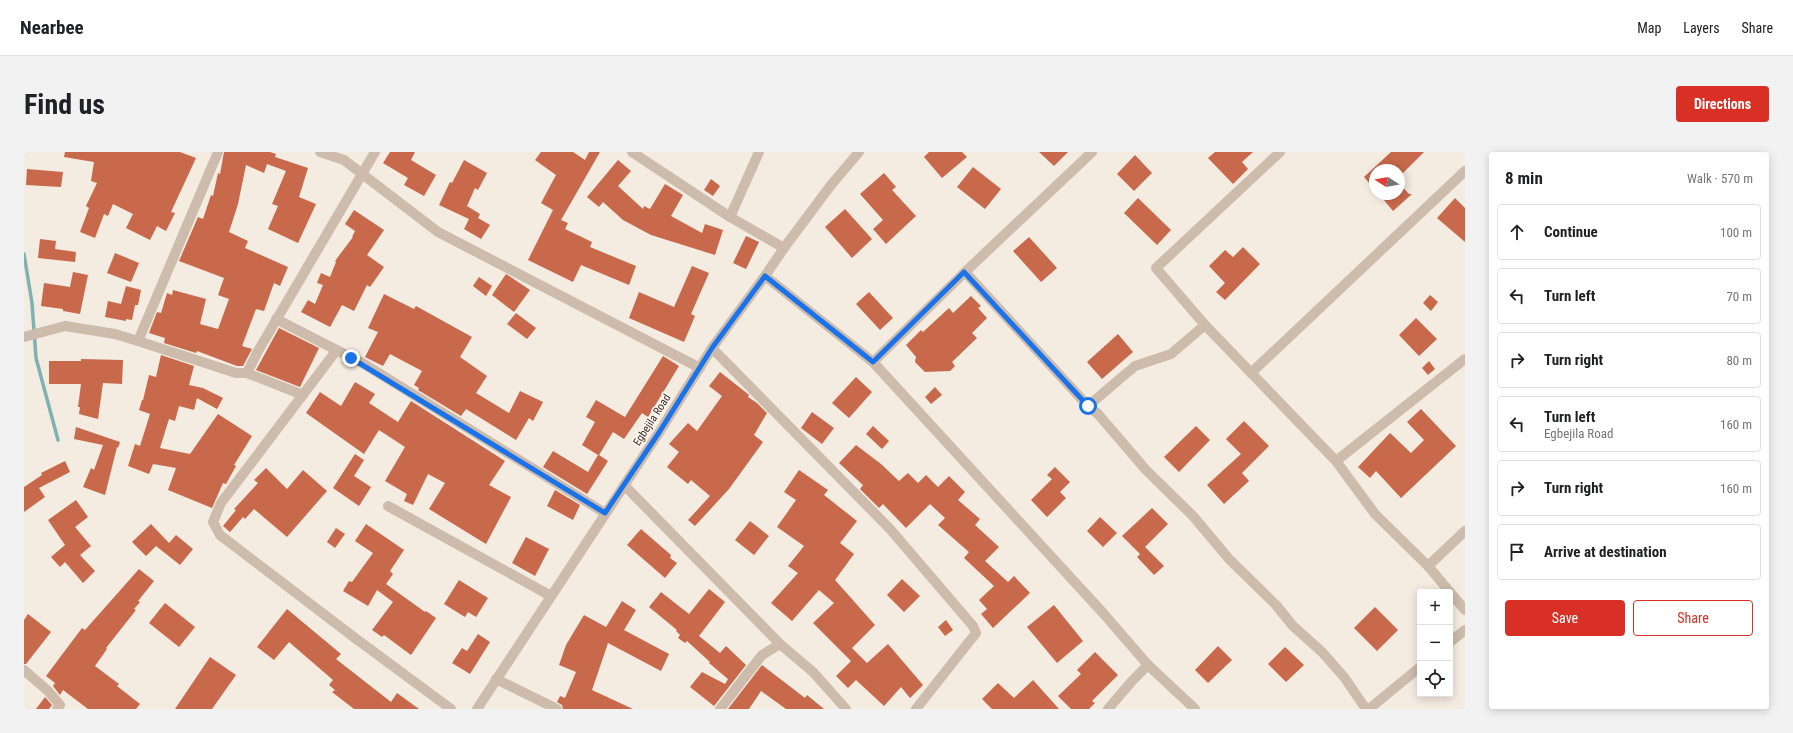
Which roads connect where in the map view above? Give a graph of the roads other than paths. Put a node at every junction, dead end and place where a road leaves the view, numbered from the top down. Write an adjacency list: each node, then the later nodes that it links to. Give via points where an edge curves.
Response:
1 (218, 152): 19 (street)
2 (320, 152): 9 (street)
3 (375, 152): 11 (street)
4 (632, 152): 12 (street)
5 (759, 152): 12 (street)
6 (859, 152): 13 (street, Egbejila Road)
7 (1092, 152): 14 (street)
8 (1280, 152): 17 (street, via 1156,268)
9 (341, 156): 11 (street)
10 (1465, 171): 26 (street)
11 (361, 174): 16 (street); 24 (street, via 438,232)
12 (730, 217): 13 (street)
13 (784, 248): 15 (street, Egbejila Road)
14 (964, 272): 23 (street); 28 (street)
15 (765, 276): 20 (street, Egbejila Road); 23 (street)
16 (276, 319): 21 (street); 25 (street)
17 (1205, 325): 26 (street); 28 (street, via 1171,354 1135,366)
18 (24, 337): 19 (street, via 65,326 115,334)
19 (138, 341): 25 (street, via 236,373)
20 (712, 348): 24 (street, Egbejila Road); 50 (street, via 890,529 973,626 976,633)
21 (336, 351): 27 (street); 32 (street, via 370,368)
22 (1465, 360): 29 (street)
23 (873, 362): 40 (street)
24 (700, 368): 30 (street, Egbejila Road)
25 (247, 373): 27 (street)
26 (1251, 373): 29 (street)
27 (303, 395): 45 (street, via 221,503 213,522 220,535)
28 (1088, 406): 53 (street, via 1229,559 1276,605 1293,626 1322,652)
29 (1336, 461): 34 (street, via 1375,514)
30 (624, 485): 32 (street, Egbejila Road); 39 (street)
31 (388, 506): 35 (street)
32 (605, 513): 35 (street, Egbejila Road)
33 (1465, 531): 34 (street)
34 (1428, 566): 36 (street)
35 (551, 596): 43 (street, Egbejila Road)
36 (1465, 610)
37 (1465, 630): 38 (street)
38 (1453, 640)
39 (780, 644): 48 (street, via 762,655); 49 (street, via 813,672)
40 (1148, 665): 51 (street); 52 (street)
41 (1417, 669): 53 (street)
42 (24, 670): 44 (street, via 48,691)
43 (496, 679): 46 (street, Egbejila Road); 47 (street)
44 (60, 708)
45 (451, 709)
46 (477, 709)
47 (557, 709)
48 (720, 709)
49 (846, 709)
50 (916, 709)
51 (1108, 709)
52 (1195, 709)
53 (1368, 709)

